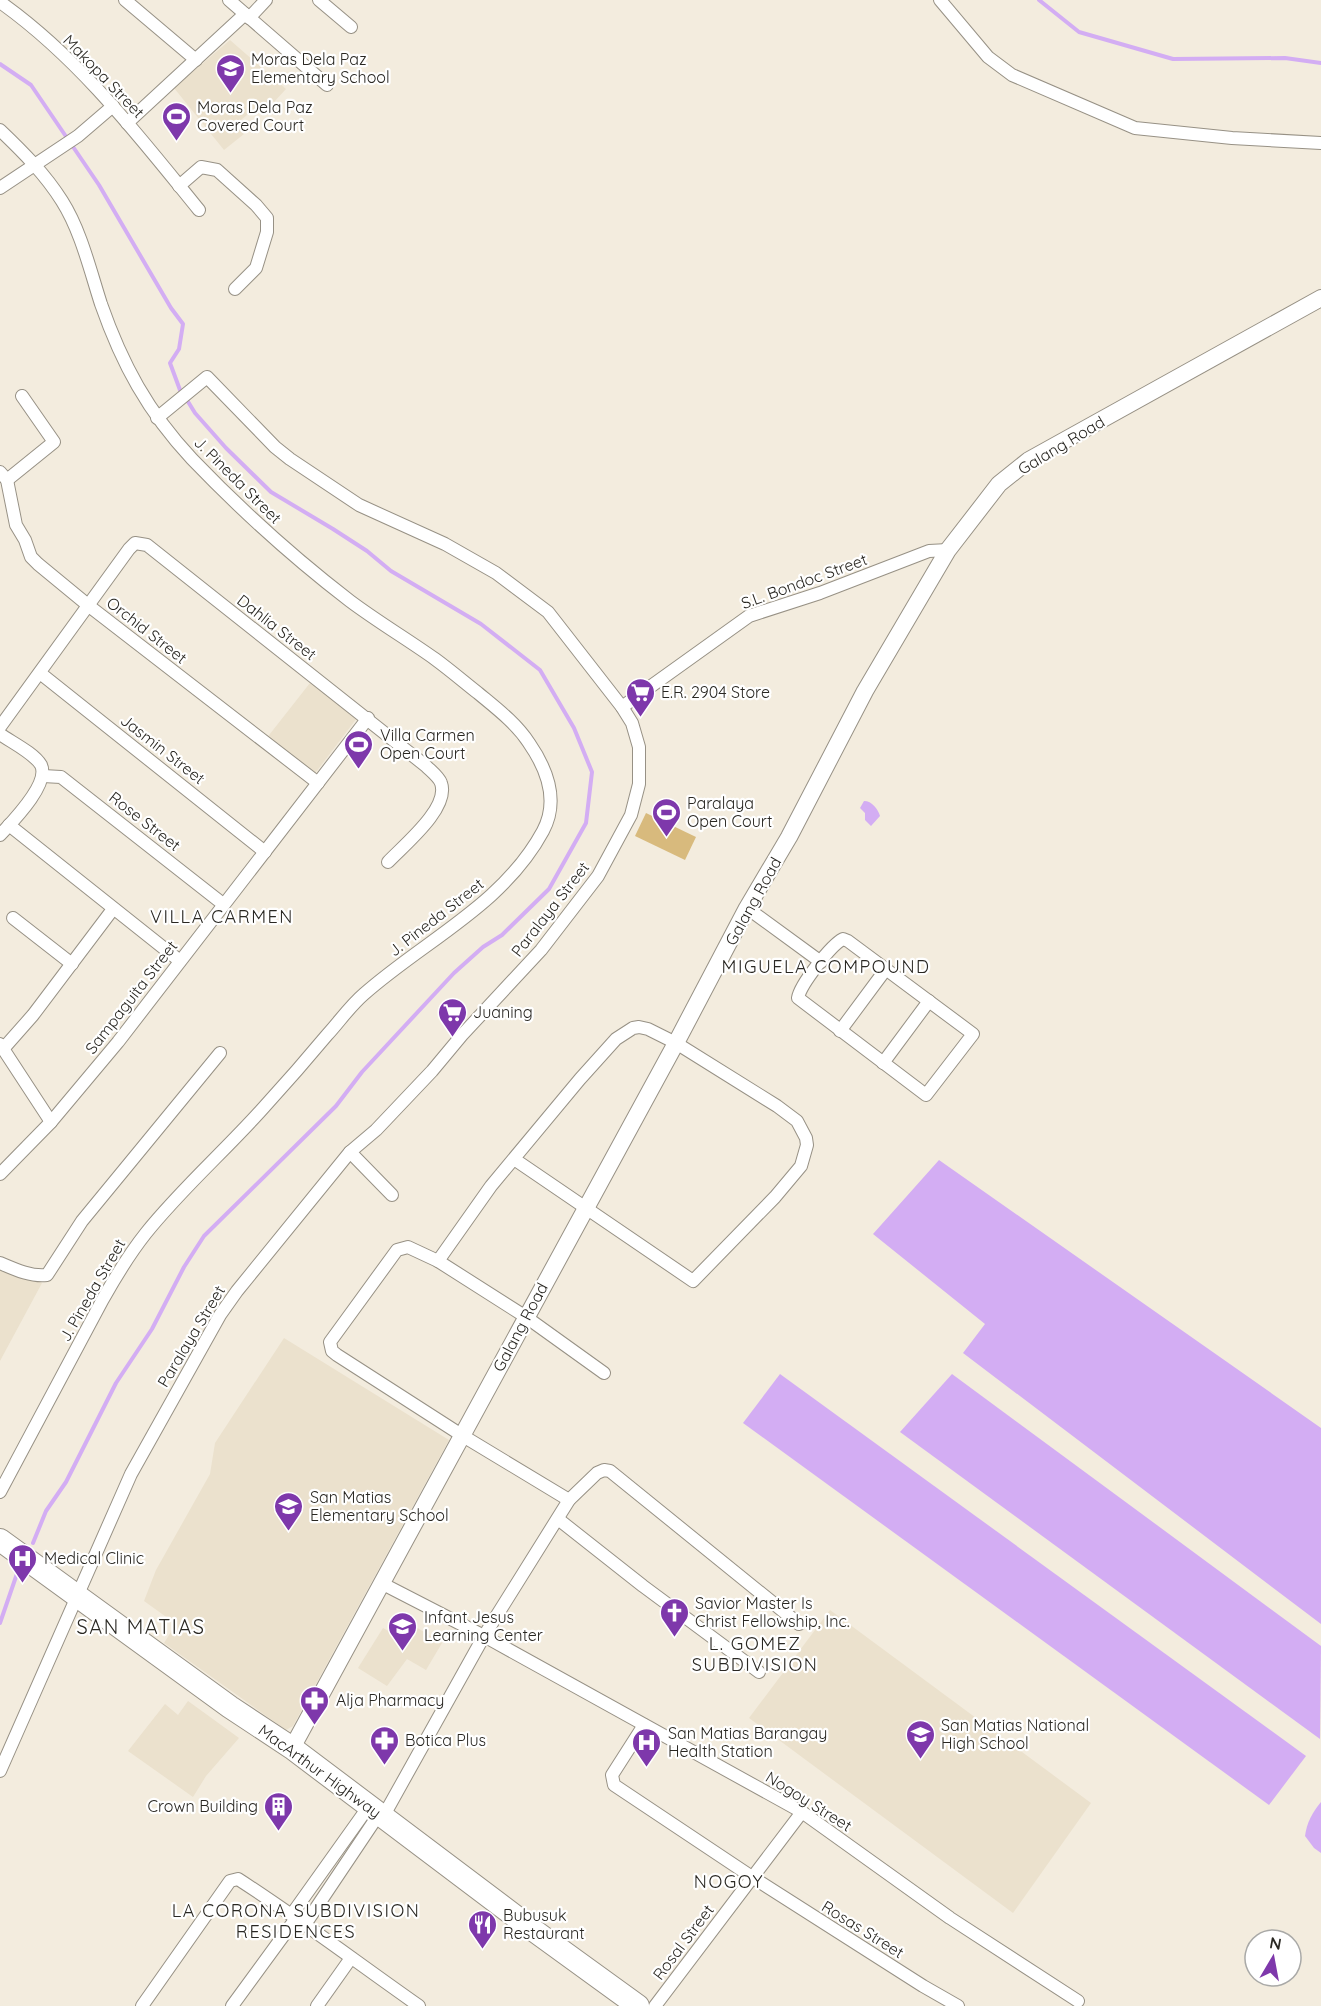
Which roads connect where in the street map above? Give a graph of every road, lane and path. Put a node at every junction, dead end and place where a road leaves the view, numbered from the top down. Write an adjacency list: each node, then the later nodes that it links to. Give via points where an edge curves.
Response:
1 (125, 0): 9 (street)
2 (229, 0): 7 (street)
3 (266, 0): 7 (street)
4 (320, 0): 8 (street)
5 (940, 0): 14 (street, via 988,57 1012,75 1135,128)
6 (0, 2): 11 (street, Makopa Street, via 75,64)
7 (247, 16): 9 (street); 10 (street)
8 (351, 27)
9 (196, 60): 12 (street)
10 (327, 85)
11 (113, 106): 12 (street, Makopa Street); 15 (street)
12 (127, 123): 16 (street, Makopa Street)
13 (0, 130): 15 (street, J. Pineda Street)
14 (1321, 143)
15 (36, 165): 17 (street); 22 (street, J. Pineda Street, via 63,201 119,352)
16 (179, 186): 18 (street, Makopa Street); 19 (street, via 201,166 217,170 267,218 267,232 256,268)
17 (0, 188)
18 (199, 210)
19 (235, 289)
20 (1321, 298): 24 (street, Galang Road, via 1029,460 999,484)
21 (22, 396): 23 (street, via 54,442)
22 (157, 418): 27 (street, Paralaya Street, via 207,377 290,459 359,505 446,544 496,573 548,612); 61 (street, J. Pineda Street, via 208,476 289,552 351,601 436,659 512,722 529,743 549,782 552,807 545,828 521,866 495,894 361,996 233,1142 146,1233 103,1299)
23 (3, 476): 25 (street, Orchid Street, via 16,525 32,557)
24 (948, 550): 27 (street, S.L. Bondoc Street, via 929,551 749,616); 37 (street, Galang Road, via 865,691)
25 (89, 606): 26 (street, Dahlia Street); 28 (street, Dahlia Street, via 129,549 135,543 147,545); 32 (street, Orchid Street)
26 (40, 673): 29 (street, Dahlia Street); 34 (street, Jasmin Street)
27 (622, 707): 51 (street, Paralaya Street, via 639,747 639,784 631,815 598,876 542,950 376,1130)
28 (368, 718): 32 (street, Sampaguita Street); 35 (street, Dahlia Street, via 426,766 441,782 443,795 438,807)
29 (0, 727)
30 (0, 734): 31 (street, via 37,760)
31 (43, 776): 33 (street, via 37,790); 36 (street, Rose Street, via 61,777)
32 (318, 783): 34 (street, Sampaguita Street)
33 (4, 830): 38 (street)
34 (265, 852): 36 (street, Sampaguita Street)
35 (388, 862)
36 (223, 904): 40 (street, Sampaguita Street)
37 (747, 908): 41 (street); 46 (street, Galang Road)
38 (113, 909): 40 (street); 42 (street)
39 (13, 918): 42 (street)
40 (180, 961): 50 (street, Sampaguita Street)
41 (821, 962): 43 (street, via 843,939); 45 (street, via 798,998)
42 (72, 964): 47 (street, via 33,1015)
43 (886, 969): 44 (street); 45 (street)
44 (929, 1001): 49 (street); 49 (street, via 973,1034 926,1095)
45 (840, 1031): 49 (street)
46 (676, 1043): 52 (street, via 639,1027 616,1039); 55 (street, Galang Road); 55 (street, via 797,1121 807,1144 801,1166 693,1281)
47 (2, 1046): 50 (street)
48 (220, 1053): 57 (street, via 82,1221 47,1275)
49 (883, 1063)
50 (51, 1122): 53 (street, Sampaguita Street)
51 (350, 1152): 54 (street); 66 (street, Paralaya Street, via 220,1315 130,1474)
52 (514, 1159): 55 (street); 56 (street)
53 (0, 1174)
54 (392, 1195)
55 (585, 1208): 58 (street, Galang Road)
56 (438, 1261): 58 (street); 60 (street, via 408,1247 397,1250 330,1347)
57 (0, 1263)
58 (526, 1317): 59 (street); 60 (street, Galang Road)
59 (604, 1373)
60 (463, 1436): 62 (street); 65 (street, Galang Road)
61 (0, 1492)
62 (569, 1500): 63 (street); 67 (street, via 597,1473 610,1471)
63 (558, 1519): 68 (street); 69 (street)
64 (2, 1545): 66 (highway, MacArthur Highway)
65 (383, 1584): 68 (street, Nogoy Street); 71 (street, Galang Road)
66 (78, 1597): 71 (highway, MacArthur Highway); 72 (street, Paralaya Street)
67 (799, 1624)
68 (484, 1636): 70 (street, Nogoy Street); 73 (street)
69 (759, 1672)
70 (644, 1725): 74 (street, Nogoy Street); 75 (street, Rosas Street, via 612,1775 614,1785)
71 (292, 1748): 73 (highway, MacArthur Highway)
72 (0, 1771)
73 (377, 1812): 76 (street); 80 (highway, MacArthur Highway)
74 (801, 1812): 75 (street, Rosal Street); 79 (street, Nogoy Street, via 950,1918)
75 (752, 1877): 85 (street, Rosal Street); 86 (street, Rosas Street)
76 (298, 1918): 77 (street); 81 (street, via 238,1879 230,1881); 82 (street)
77 (351, 1958): 78 (street); 83 (street)
78 (403, 2001): 84 (street)
79 (1078, 2001)
80 (634, 2005)
81 (142, 2006)
82 (232, 2006)
83 (317, 2006)
84 (419, 2006)
85 (655, 2006)
86 (958, 2006)

